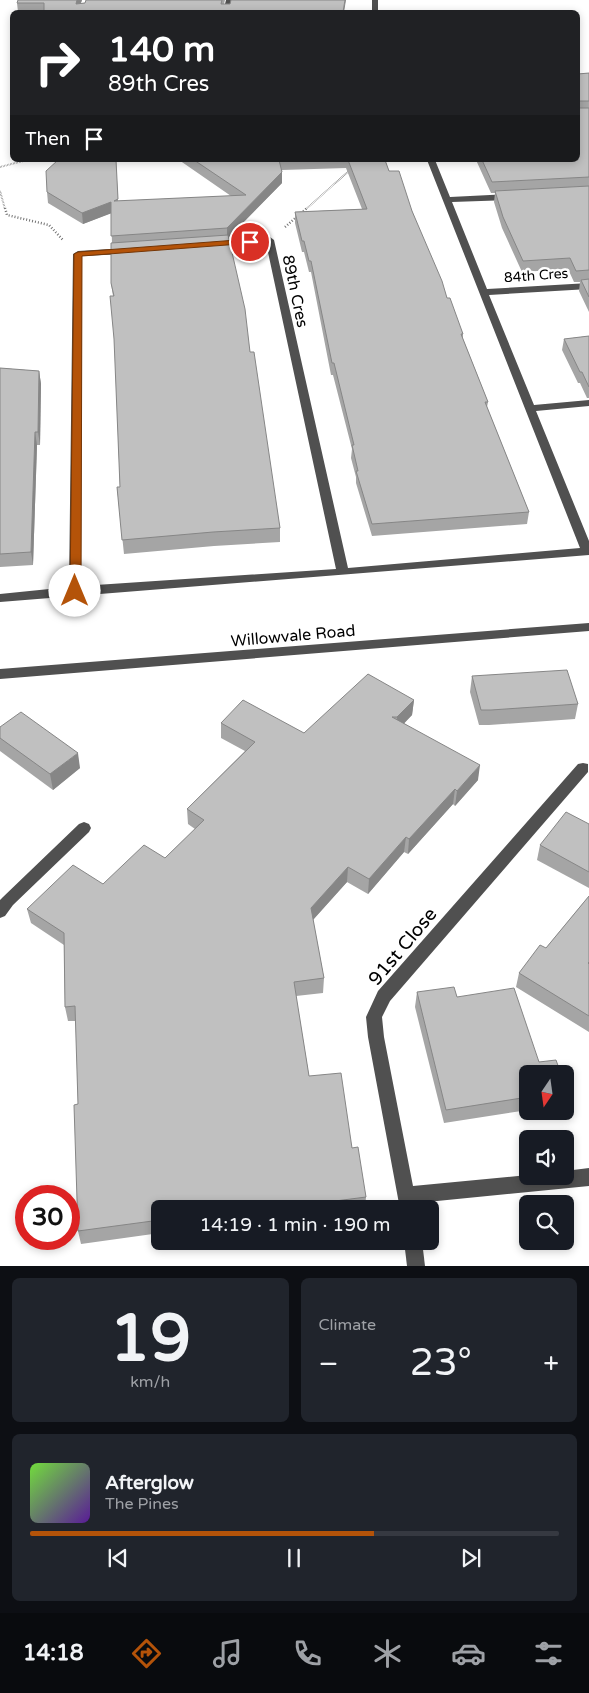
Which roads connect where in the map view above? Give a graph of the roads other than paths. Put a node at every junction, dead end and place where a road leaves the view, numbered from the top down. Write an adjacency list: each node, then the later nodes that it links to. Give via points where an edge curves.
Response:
1 (432, 162): 3 (street)
2 (523, 196): 3 (street)
3 (447, 200): 7 (street)
4 (203, 245): 11 (street, 89th Cres, via 270,240)
5 (136, 250): 12 (street, via 78,254)
6 (589, 286): 7 (street, 84th Cres)
7 (484, 292): 9 (street)
8 (589, 403): 9 (street)
9 (530, 408): 10 (street)
10 (588, 551): 11 (street)
11 (343, 572): 12 (street)
12 (75, 591): 13 (street)
13 (0, 598)
14 (589, 627): 15 (street, Willowvale Road)
15 (0, 674)
16 (583, 768): 20 (street, 91st Close, via 384,996 374,1017)
17 (84, 828): 18 (street)
18 (0, 912)
19 (589, 1177): 21 (street)
20 (408, 1200)
21 (422, 1200)
22 (414, 1250): 23 (street)
23 (416, 1266)

